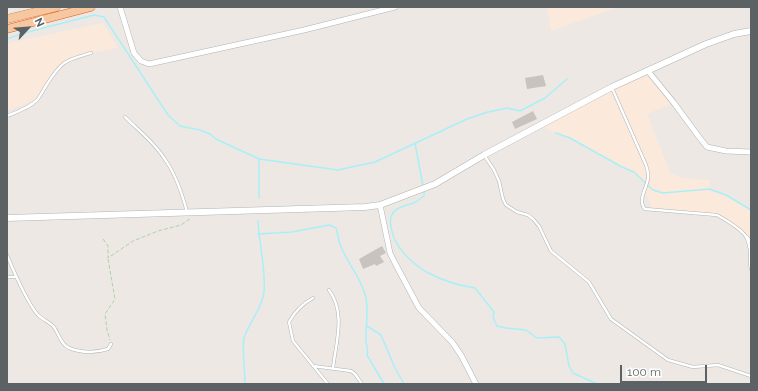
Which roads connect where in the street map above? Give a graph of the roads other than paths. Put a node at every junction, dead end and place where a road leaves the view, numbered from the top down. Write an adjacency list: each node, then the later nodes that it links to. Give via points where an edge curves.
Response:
1 (56, 7): 5 (highway)
2 (92, 7): 6 (highway)
3 (120, 7): 4 (street, via 134,54 141,62 149,64)
4 (395, 7)
5 (7, 19)
6 (7, 29)
7 (751, 31): 9 (street, via 706,44)
8 (91, 53): 11 (lane, via 63,63 38,99)
9 (648, 71): 10 (street); 13 (street, via 707,147)
10 (612, 87): 14 (street); 18 (lane, via 646,165 648,178 641,200 642,206 645,209 717,215)
11 (7, 116)
12 (125, 117): 16 (lane, via 164,157 179,185)
13 (751, 152)
14 (484, 155): 15 (street, via 435,184); 29 (lane, via 499,181 506,205 533,219 556,256 589,282 611,319 668,360 693,367 718,365)
15 (380, 205): 16 (street); 32 (street, via 390,252 419,308 452,342)
16 (188, 213): 17 (street)
17 (7, 218)
18 (745, 236): 19 (lane); 21 (lane)
19 (751, 242)
20 (7, 255): 22 (lane)
21 (751, 269)
22 (16, 276): 23 (lane); 26 (lane, via 38,314 52,325 68,348 90,353 108,350)
23 (7, 277)
24 (329, 290): 28 (lane, via 339,312)
25 (313, 298): 27 (lane, via 301,306 289,322 293,341)
26 (111, 344)
27 (312, 366): 28 (lane); 30 (lane)
28 (332, 368): 31 (lane, via 351,371)
29 (751, 376)
30 (328, 384)
31 (362, 384)
32 (476, 384)

